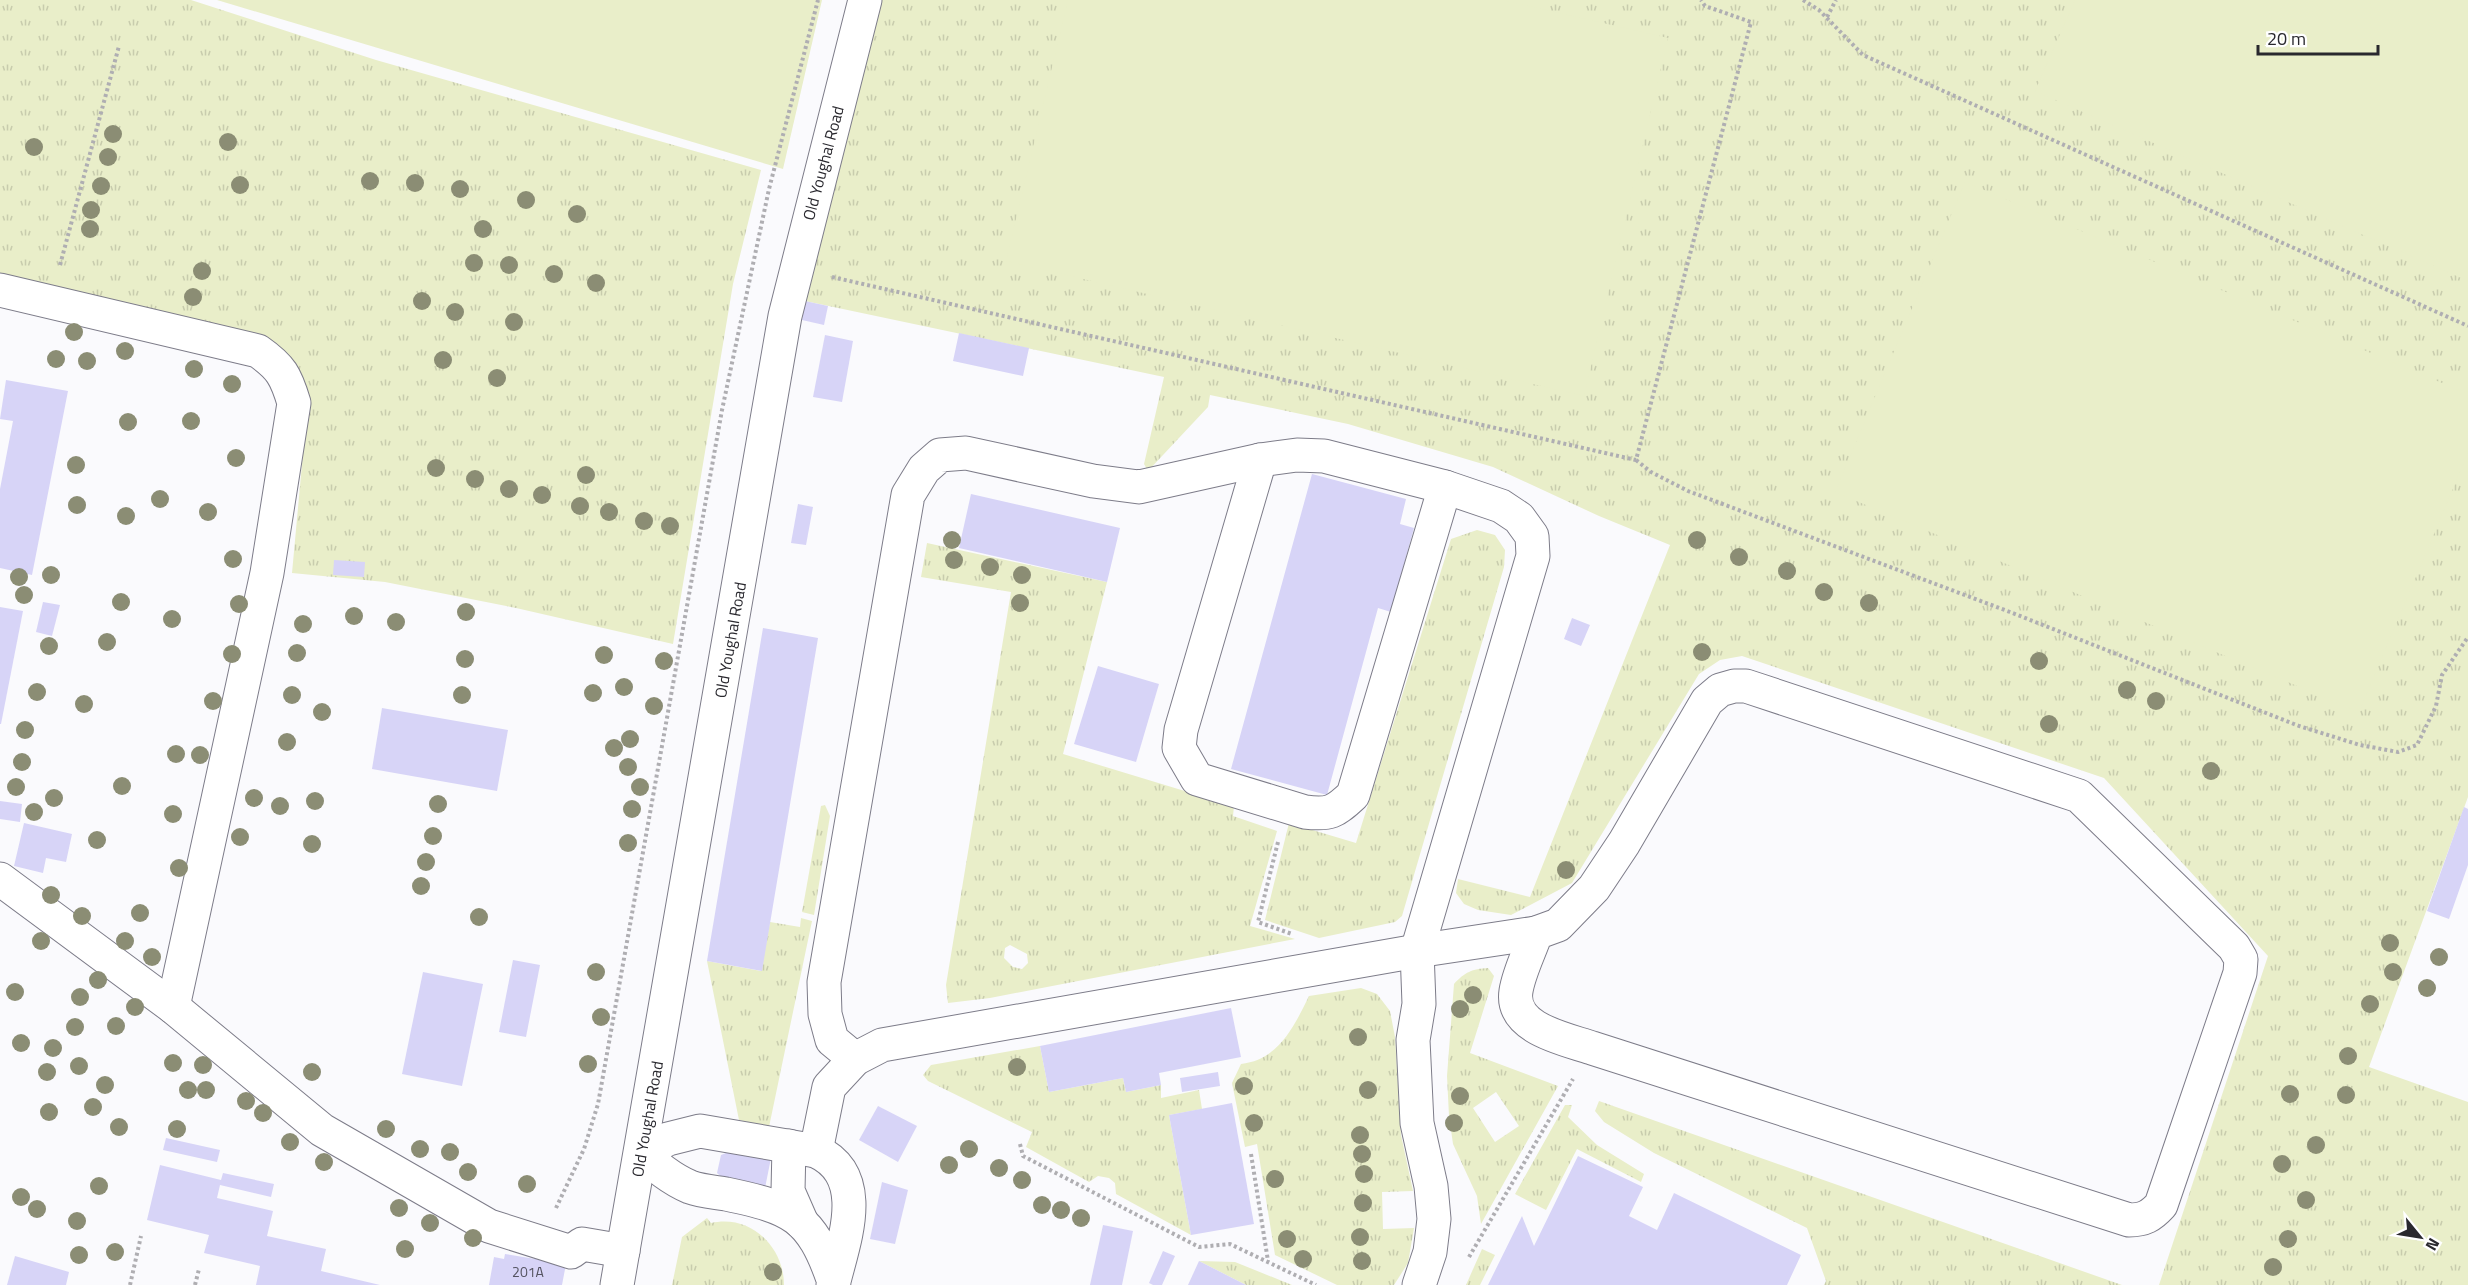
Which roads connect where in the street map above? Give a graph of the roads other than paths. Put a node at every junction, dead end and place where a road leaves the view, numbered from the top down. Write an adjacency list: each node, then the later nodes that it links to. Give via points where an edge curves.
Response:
1 (866, 0): 11 (street, Old Youghal Road, via 786,316)
2 (0, 290): 8 (street, via 258,351 278,365 294,403 267,573)
3 (1260, 460): 4 (street, via 1324,456); 4 (street, via 1179,748 1197,779 1305,812 1336,811 1353,795); 9 (street, via 1139,487 966,453 940,455 924,469 908,495 824,982 825,1014 832,1040)
4 (1445, 487): 7 (street, via 1501,506 1519,518 1532,536 1533,555)
5 (0, 879): 8 (street)
6 (1536, 933): 6 (street, via 1558,925 1594,888 1707,701 1720,690 1746,686 2079,796 2234,947 2241,959 2240,973 2161,1205 2152,1215 2129,1220 1538,1029 1518,1008 1516,992); 7 (street)
7 (1417, 951): 9 (street, via 934,1034 882,1045); 16 (street, via 1419,1004 1413,1040 1417,1123 1434,1219 1430,1252)
8 (173, 1007): 13 (street, via 322,1130 489,1226 571,1252 582,1244)
9 (855, 1059): 10 (street, via 829,1087)
10 (802, 1149): 11 (street, via 700,1131 668,1139); 12 (street, via 788,1191); 14 (street, via 831,1158 847,1182 850,1207)
11 (641, 1153): 12 (street, via 664,1173 690,1187 770,1203); 13 (street, Old Youghal Road)
12 (802, 1223): 14 (street, via 825,1256)
13 (623, 1251): 15 (street, Old Youghal Road)
14 (838, 1284)
15 (617, 1285)
16 (1419, 1285)

